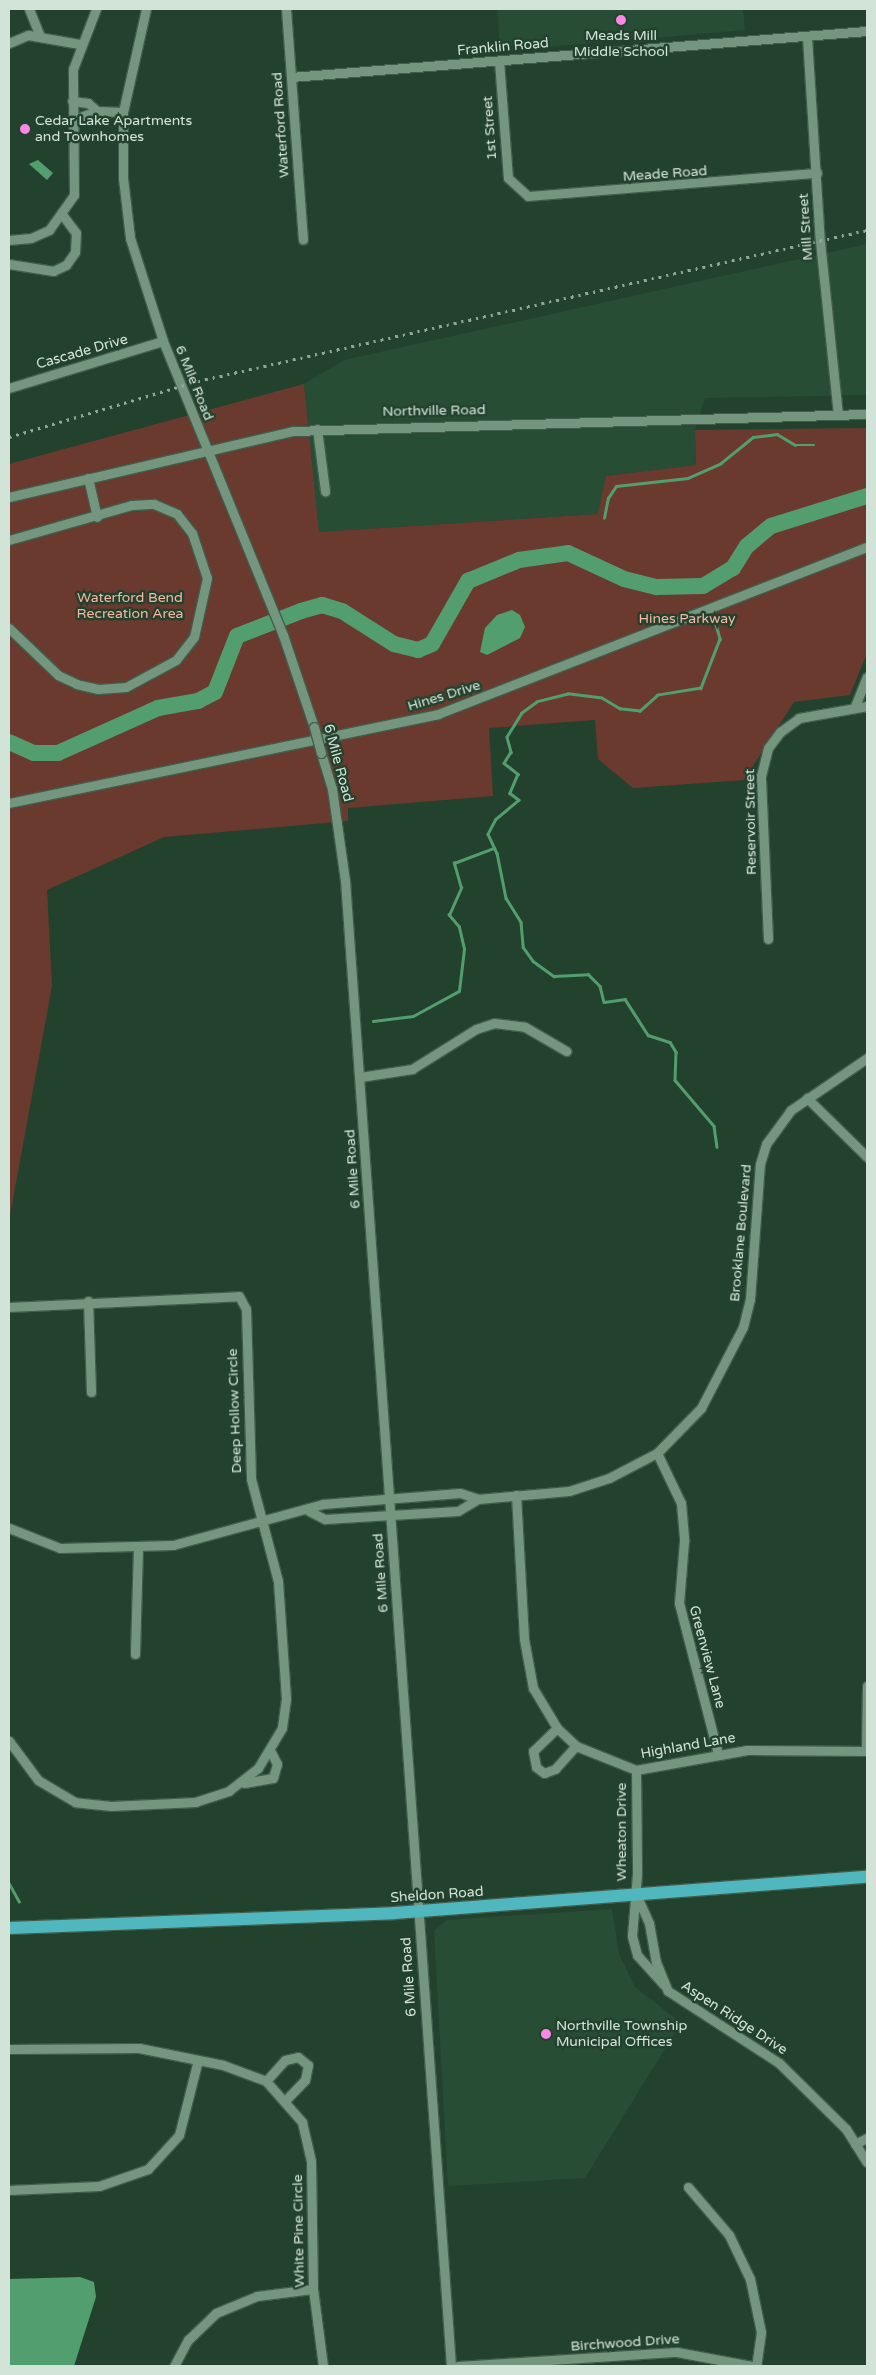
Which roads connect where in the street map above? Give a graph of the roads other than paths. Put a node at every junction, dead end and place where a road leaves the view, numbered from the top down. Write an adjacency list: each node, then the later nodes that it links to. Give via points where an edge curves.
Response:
1 (29, 9): 6 (street)
2 (96, 9): 9 (street)
3 (146, 9): 14 (street, 6 Mile Road)
4 (286, 9): 11 (street, Waterford Road)
5 (867, 31): 7 (street, Franklin Road)
6 (40, 36): 8 (street); 9 (street)
7 (807, 37): 10 (street, Franklin Road); 16 (street, Mill Street)
8 (9, 43)
9 (79, 44): 12 (street)
10 (499, 62): 11 (street, Franklin Road); 17 (street, 1st Street, via 506,168)
11 (291, 77): 19 (street, Waterford Road)
12 (72, 101): 13 (street, via 88,104); 15 (street)
13 (97, 111): 14 (street); 15 (street)
14 (123, 112): 22 (street, 6 Mile Road, via 123,178 130,238)
15 (72, 120): 18 (street, via 76,190)
16 (816, 173): 17 (street, Meade Road, via 540,197); 25 (street, Mill Street)
17 (517, 190)
18 (63, 216): 20 (street, via 31,238); 21 (street, via 76,233 75,252 66,265 53,271)
19 (303, 239)
20 (9, 240)
21 (9, 264)
22 (163, 341): 23 (street, Cascade Drive); 27 (street, 6 Mile Road)
23 (9, 388)
24 (867, 414): 25 (street, Northville Road)
25 (838, 415): 26 (street, Northville Road)
26 (317, 429): 27 (street, Northville Road); 29 (street)
27 (206, 449): 28 (street, Northville Road); 42 (street, 6 Mile Road, bridge, via 283,635 321,753 340,836)
28 (88, 478): 30 (street, Northville Road); 31 (street)
29 (325, 491)
30 (9, 497)
31 (97, 516): 32 (street); 34 (street, via 132,504 154,504 177,514 192,533 207,578 194,637 176,660 126,687 98,689 58,675)
32 (9, 540)
33 (867, 547): 38 (street, Hines Drive, via 438,714)
34 (9, 628)
35 (867, 677): 36 (street)
36 (855, 706): 37 (street, Reservoir Street); 39 (street, Reservoir Street, via 799,718 775,737 766,754 761,776)
37 (867, 706)
38 (9, 804)
39 (768, 939)
40 (566, 1051): 42 (street, via 525,1027 494,1023 476,1029 412,1069)
41 (867, 1058): 43 (street, Brooklane Boulevard)
42 (360, 1077): 50 (street, 6 Mile Road)
43 (807, 1098): 44 (street); 48 (street, Brooklane Boulevard, via 779,1123 760,1164 750,1299 743,1327 701,1408)
44 (867, 1157)
45 (88, 1301): 46 (street, Deep Hollow Circle); 47 (street); 54 (street, Deep Hollow Circle, via 239,1296 246,1309 251,1479)
46 (9, 1307)
47 (91, 1392)
48 (657, 1453): 49 (street, Brooklane Boulevard, via 609,1478 577,1488); 64 (street, Greenview Lane, via 680,1503 684,1541 679,1603)
49 (516, 1495): 51 (street, Brooklane Boulevard); 59 (street, Highland Lane, via 529,1668 537,1695)
50 (390, 1499): 51 (street, Brooklane Boulevard, via 460,1493); 52 (street, Brooklane Boulevard, via 323,1504); 53 (street, 6 Mile Road)
51 (478, 1499): 53 (street, Brooklane Boulevard, via 458,1511)
52 (309, 1511): 53 (street, Brooklane Boulevard, via 325,1519); 54 (street, Brooklane Boulevard)
53 (391, 1515): 69 (street, 6 Mile Road)
54 (260, 1518): 56 (street, Brooklane Boulevard, via 187,1542); 63 (street, Deep Hollow Circle, via 278,1581 286,1688 282,1728)
55 (9, 1528): 56 (street, Brooklane Boulevard, via 60,1548)
56 (138, 1547): 57 (street)
57 (135, 1654)
58 (867, 1686): 62 (street)
59 (557, 1728): 61 (street, Highland Lane); 61 (street, via 533,1751 536,1767 544,1773 555,1769)
60 (9, 1741): 66 (street, Deep Hollow Circle, via 38,1780 62,1796 88,1805 196,1802)
61 (576, 1746): 65 (street, Highland Lane)
62 (867, 1751): 64 (street, Highland Lane)
63 (271, 1752): 66 (street, Deep Hollow Circle); 66 (street, Deep Hollow Circle, via 277,1764 273,1778)
64 (718, 1754): 65 (street, Highland Lane)
65 (636, 1770): 68 (street, Wheaton Drive)
66 (244, 1783)
67 (867, 1877): 68 (main road, Sheldon Road)
68 (636, 1894): 69 (main road, Sheldon Road); 71 (street, Aspen Ridge Drive, via 649,1923); 71 (street, Aspen Ridge Drive, via 630,1923 637,1956 651,1976)
69 (418, 1910): 70 (main road, Sheldon Road); 86 (street, 6 Mile Road)
70 (9, 1928)
71 (665, 1985): 77 (street, Aspen Ridge Drive, via 693,2010 779,2063 817,2098)
72 (9, 2049): 73 (street, White Pine Circle, via 120,2046)
73 (198, 2060): 74 (street, White Pine Circle); 80 (street, via 179,2136 148,2169 99,2186)
74 (266, 2081): 75 (street, White Pine Circle); 75 (street, via 285,2060 298,2057 308,2066 305,2080)
75 (285, 2101): 81 (street, White Pine Circle, via 302,2122 311,2161)
76 (867, 2138): 77 (street)
77 (855, 2144): 78 (street, Aspen Ridge Drive)
78 (867, 2162)
79 (688, 2187): 89 (street, via 729,2235 750,2278 761,2332)
80 (9, 2190)
81 (313, 2289): 84 (street, via 257,2296 216,2313 188,2340); 85 (street, White Pine Circle)
82 (578, 2363): 83 (street, Birchwood Drive); 88 (street, Birchwood Drive, via 677,2352)
83 (556, 2364): 87 (street, Birchwood Drive)
84 (174, 2366)
85 (323, 2366)
86 (451, 2366)
87 (458, 2366)
88 (752, 2366)
89 (756, 2366)

